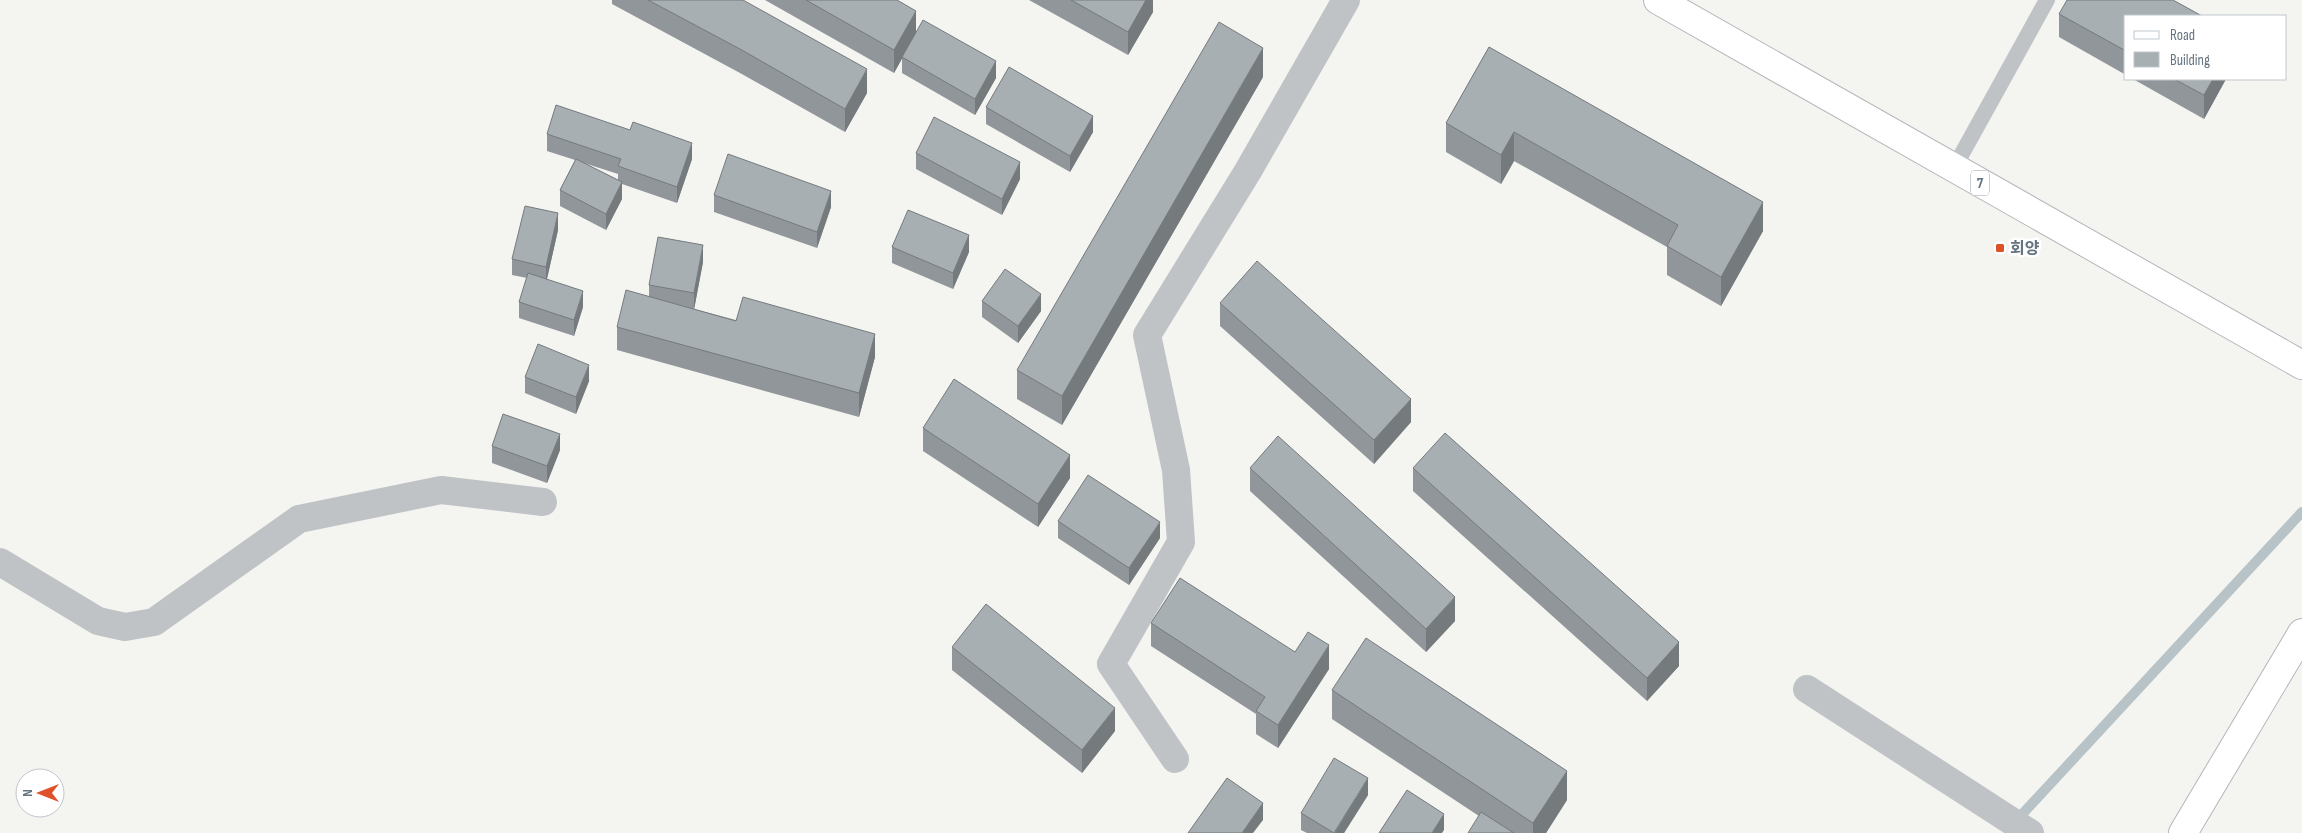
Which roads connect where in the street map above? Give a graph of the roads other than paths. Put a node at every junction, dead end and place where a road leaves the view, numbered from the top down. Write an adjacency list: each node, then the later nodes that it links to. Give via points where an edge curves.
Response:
1 (1346, 0): 10 (street, via 1248,171 1147,335 1176,470 1181,542 1112,664)
2 (1658, 0): 4 (main road, 7)
3 (2047, 0): 4 (lane)
4 (1954, 168): 5 (main road, 7)
5 (2302, 365)
6 (543, 502): 7 (street, via 441,490 299,519 154,622 125,627 98,621)
7 (0, 562)
8 (2302, 633): 13 (main road)
9 (1807, 689): 11 (street)
10 (1175, 759)
11 (2000, 826): 12 (street)
12 (2030, 833)
13 (2182, 833)

